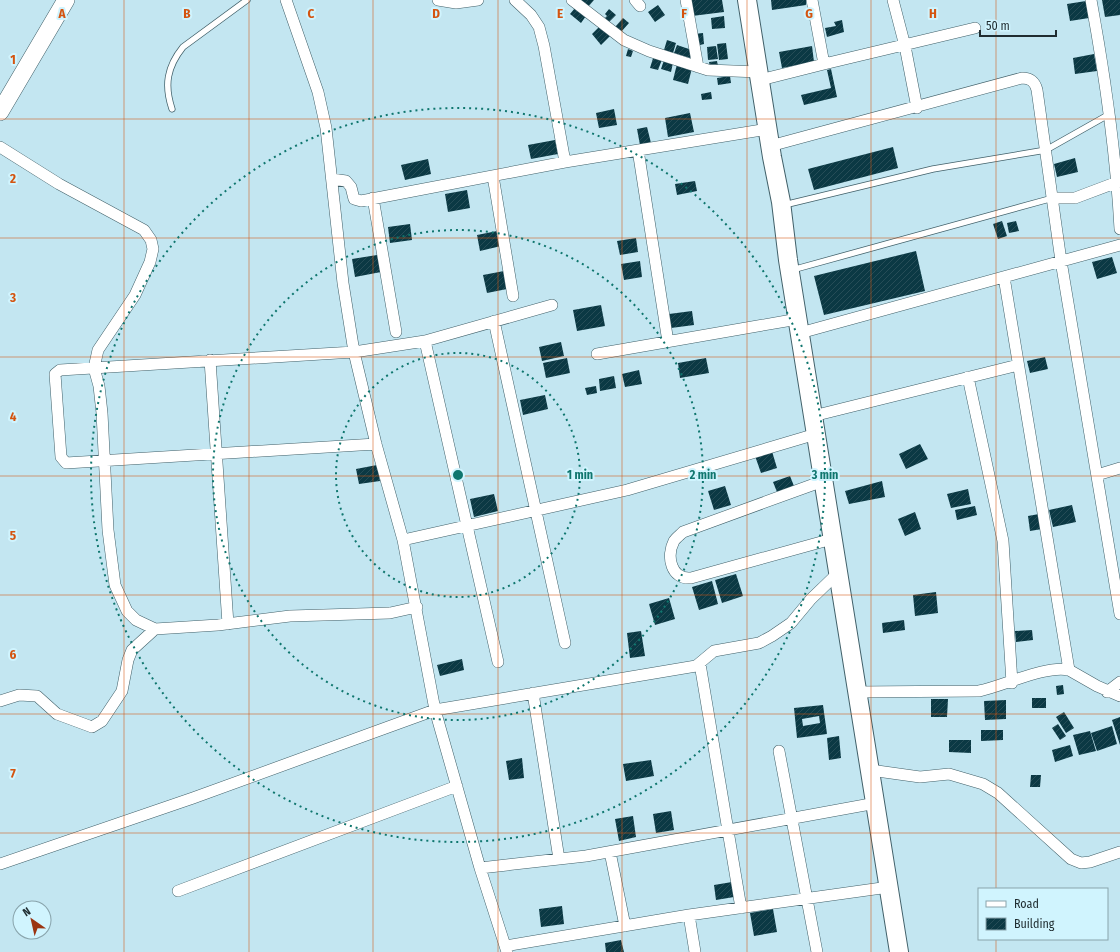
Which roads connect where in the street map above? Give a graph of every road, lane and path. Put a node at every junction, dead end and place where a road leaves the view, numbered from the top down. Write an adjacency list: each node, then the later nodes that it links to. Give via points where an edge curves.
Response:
1 (66, 0): 18 (main road)
2 (247, 0): 20 (lane, via 183,47 176,56 167,80)
3 (286, 0): 28 (street, via 318,92 326,128)
4 (438, 0): 5 (street, via 456,3)
5 (478, 0)
6 (515, 0): 26 (street, via 539,27)
7 (572, 0): 16 (street, via 624,40)
8 (686, 0): 16 (street)
9 (747, 0): 17 (highway)
10 (812, 0): 15 (street)
11 (893, 0): 14 (street)
12 (1091, 0): 21 (street, via 1101,52)
13 (975, 28): 14 (street)
14 (905, 46): 15 (street); 19 (street)
15 (824, 64): 17 (street)
16 (698, 67): 17 (street)
17 (759, 76): 22 (highway)
18 (2, 105)
19 (917, 108): 22 (street); 25 (street, via 1029,78 1037,90)
20 (172, 109)
21 (1108, 115): 25 (lane); 29 (street)
22 (769, 138): 24 (street); 32 (highway)
23 (0, 147): 49 (street, via 59,184 144,230 151,240 152,249 147,269 135,295 98,350)
24 (638, 150): 26 (street); 44 (street)
25 (1046, 150): 31 (street); 32 (lane, via 933,169)
26 (566, 162): 27 (street)
27 (493, 176): 30 (street); 38 (street)
28 (332, 179): 30 (street, via 346,181 353,196 358,200); 45 (street, via 343,283)
29 (1119, 181): 31 (street, via 1075,198); 33 (street)
30 (374, 198): 42 (street)
31 (1053, 198): 35 (street); 36 (lane)
32 (782, 206): 36 (highway)
33 (1120, 229)
34 (1120, 245): 35 (street)
35 (1062, 261): 37 (street); 57 (street)
36 (790, 270): 41 (highway)
37 (1004, 277): 41 (street); 48 (street)
38 (513, 296)
39 (552, 305): 40 (street)
40 (494, 321): 43 (street); 59 (street)
41 (799, 326): 44 (street); 51 (highway)
42 (396, 332)
43 (425, 341): 45 (street); 60 (street)
44 (668, 342): 46 (street)
45 (354, 352): 47 (street); 53 (street)
46 (597, 354)
47 (210, 360): 49 (street); 54 (street)
48 (1018, 365): 50 (street); 71 (street)
49 (94, 368): 55 (street, via 99,386); 55 (street, via 60,370 54,374 62,457 66,464)
50 (968, 377): 51 (street); 72 (street, via 1003,541)
51 (813, 416): 52 (highway)
52 (816, 434): 58 (highway); 59 (street, via 627,490)
53 (376, 444): 54 (street); 62 (street)
54 (218, 455): 55 (street); 66 (street)
55 (104, 462): 67 (street, via 108,530 115,585 127,611 136,620)
56 (1120, 468): 57 (street)
57 (1097, 475): 65 (street)
58 (823, 481): 61 (highway); 61 (street, via 683,532 675,540 670,562 678,576 683,579 691,578)
59 (536, 510): 60 (street); 68 (street)
60 (468, 525): 62 (street); 69 (street)
61 (832, 539): 63 (highway)
62 (403, 540): 64 (street)
63 (838, 573): 70 (street, via 811,599 792,623 759,643 714,651); 75 (highway)
64 (417, 607): 66 (street, via 390,613 290,616); 79 (street)
65 (1120, 614)
66 (228, 624): 67 (street)
67 (155, 629): 78 (street, via 132,650 122,691 96,726 88,727 57,714 37,696 20,695)
68 (565, 643)
69 (498, 662)
70 (700, 664): 74 (street, via 691,668); 85 (street)
71 (1069, 670): 72 (street, via 1048,670); 76 (street)
72 (1012, 682): 75 (street, via 997,688 973,692)
73 (1120, 682): 76 (street)
74 (533, 692): 79 (street); 88 (street)
75 (857, 692): 81 (highway)
76 (1107, 692): 77 (street)
77 (1120, 696)
78 (0, 701)
79 (435, 710): 82 (street); 89 (street)
80 (778, 751): 84 (street)
81 (870, 770): 83 (highway); 87 (street, via 920,777 949,774 983,784 998,793 1071,859 1081,863)
82 (457, 786): 90 (street); 92 (street)
83 (876, 803): 84 (street); 91 (highway)
84 (792, 819): 85 (street); 93 (street)
85 (729, 830): 86 (street); 94 (street)
86 (610, 852): 88 (street); 96 (street)
87 (1120, 852)
88 (560, 859): 90 (street)
89 (0, 864)
90 (480, 868): 97 (street)
91 (889, 887): 93 (street); 100 (highway)
92 (178, 891)
93 (806, 899): 94 (street); 99 (street)
94 (741, 908): 95 (street)
95 (689, 915): 96 (street); 98 (street)
96 (625, 926): 97 (street)
97 (506, 949)
98 (695, 952)
99 (817, 952)
100 (899, 952)

